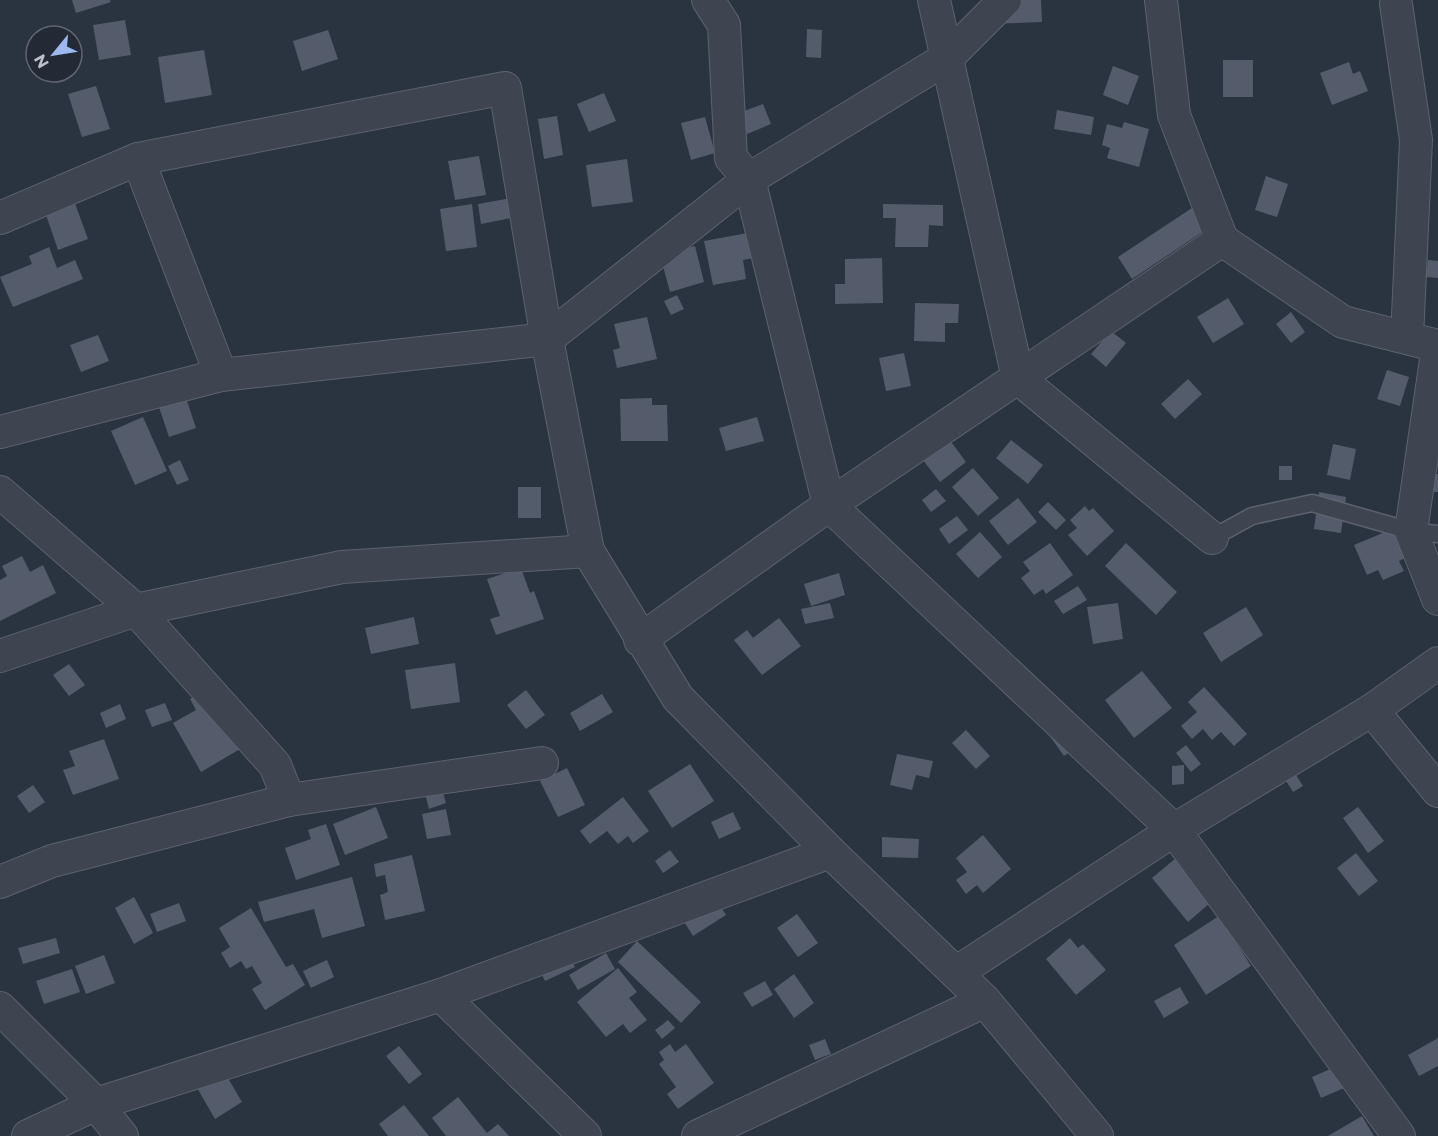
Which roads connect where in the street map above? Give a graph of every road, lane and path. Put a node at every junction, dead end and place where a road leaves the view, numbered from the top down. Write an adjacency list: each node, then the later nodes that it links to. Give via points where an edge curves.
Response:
1 (708, 0): 9 (street, via 724,25 731,158)
2 (934, 0): 6 (street)
3 (1005, 0): 6 (street)
4 (1161, 0): 11 (street, via 1174,115)
5 (1396, 4): 7 (street)
6 (947, 58): 9 (street); 15 (street)
7 (1427, 145): 12 (street)
8 (138, 159): 10 (street); 13 (street, via 505,88); 14 (street)
9 (748, 179): 13 (street); 18 (street)
10 (0, 218)
11 (1222, 240): 12 (street, via 1343,322); 15 (street)
12 (1407, 338): 19 (street, via 1437,346)
13 (547, 339): 14 (street); 21 (street)
14 (221, 375): 16 (street)
15 (1018, 378): 18 (street); 20 (street)
16 (0, 432)
17 (0, 492): 23 (street)
18 (829, 505): 24 (street); 31 (street)
19 (1424, 532): 20 (lane, via 1312,502 1252,516); 22 (street)
20 (1212, 538)
21 (588, 551): 23 (street, via 342,567); 24 (street)
22 (1438, 599)
23 (136, 609): 25 (street); 30 (street, via 275,765)
24 (640, 640): 32 (street, via 678,698)
25 (0, 656)
26 (1438, 663): 27 (street)
27 (1372, 710): 29 (street); 31 (street)
28 (542, 763): 30 (street)
29 (1438, 791)
30 (289, 800): 33 (street, via 52,861)
31 (1174, 830): 34 (street); 44 (street)
32 (830, 852): 34 (street); 35 (street)
33 (0, 882)
34 (956, 973): 36 (street)
35 (441, 995): 38 (street); 41 (street)
36 (985, 1001): 42 (street); 43 (street)
37 (0, 1008): 38 (street)
38 (96, 1104): 39 (street); 40 (street)
39 (28, 1136)
40 (122, 1136)
41 (585, 1136)
42 (698, 1136)
43 (1097, 1136)
44 (1399, 1136)

